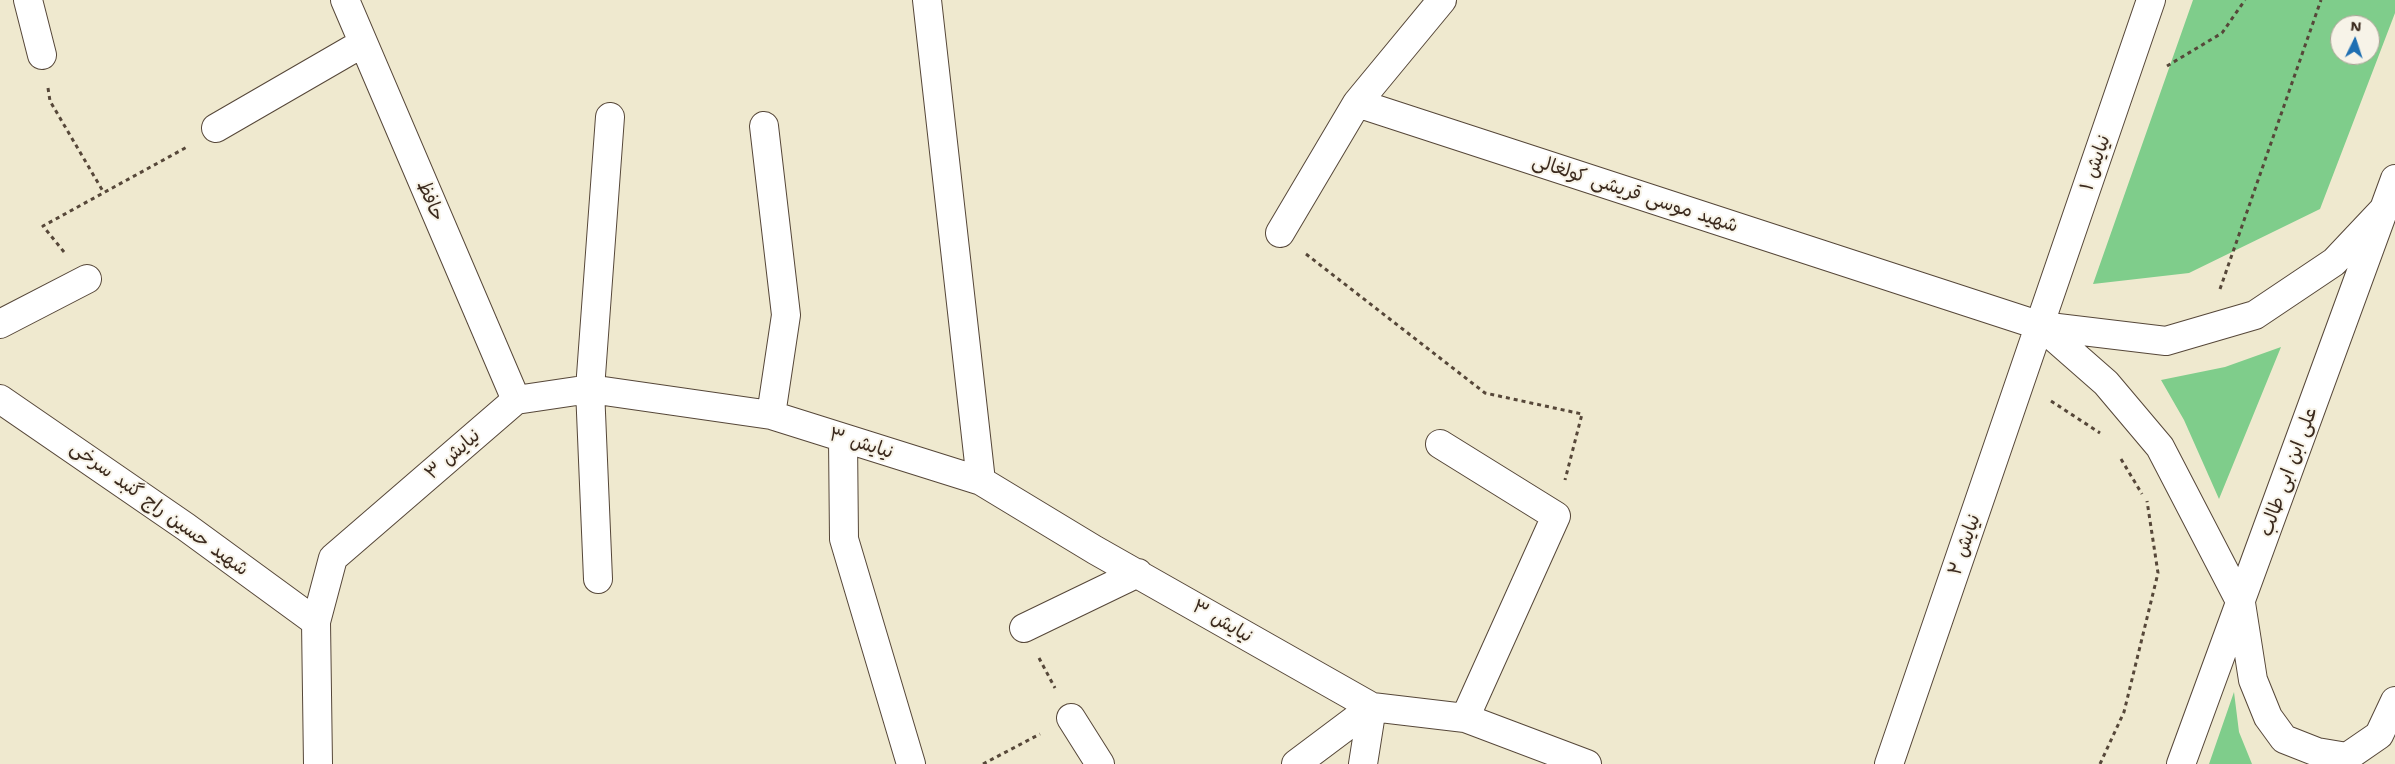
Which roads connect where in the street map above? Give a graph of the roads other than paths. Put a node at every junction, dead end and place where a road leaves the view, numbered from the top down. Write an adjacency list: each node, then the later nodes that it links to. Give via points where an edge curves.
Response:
1 (28, 0): 7 (street)
2 (345, 0): 6 (street, حافظ)
3 (927, 0): 24 (street)
4 (1442, 0): 8 (street)
5 (2151, 0): 17 (street, نیایش ۱)
6 (363, 43): 11 (street); 20 (street, حافظ)
7 (42, 55)
8 (1357, 104): 14 (street); 17 (street, شهید موسی قریشی کولغالی)
9 (610, 117): 18 (street)
10 (764, 126): 21 (street, via 786,315)
11 (216, 128)
12 (2395, 179): 13 (street, علی ابن ابی طالب)
13 (2384, 209): 17 (street, via 2334,262 2254,315 2166,341); 27 (street, علی ابن ابی طالب)
14 (1280, 233)
15 (87, 279): 16 (street)
16 (0, 324)
17 (2041, 326): 27 (street, via 2106,383 2160,447); 40 (street, نیایش ۲)
18 (590, 389): 20 (street, نیایش ۳); 21 (street, نیایش ۳); 26 (street)
19 (0, 399): 28 (street, شهید حسین راج گنبد سرخی, via 145,498)
20 (516, 400): 28 (street, نیایش ۳, via 333,558)
21 (771, 415): 22 (street, نیایش ۳)
22 (843, 439): 24 (street, نیایش ۳); 35 (street, via 844,538)
23 (1440, 444): 33 (street, via 1556,516)
24 (981, 481): 25 (street, نیایش ۳)
25 (1138, 573): 29 (street); 31 (street, نیایش ۳)
26 (598, 579)
27 (2241, 603): 30 (street, via 2253,680 2268,717 2284,738 2317,752 2348,757 2379,735); 41 (street, علی ابن ابی طالب)
28 (316, 622): 34 (street, نیایش ۳)
29 (1024, 628)
30 (2395, 701)
31 (1372, 707): 33 (street, نیایش ۳); 37 (street); 38 (street)
32 (1071, 718): 36 (street)
33 (1465, 718): 39 (street, نیایش ۳)
34 (318, 764)
35 (911, 764)
36 (1100, 764)
37 (1296, 764)
38 (1363, 764)
39 (1587, 764)
40 (1889, 764)
41 (2181, 764)

